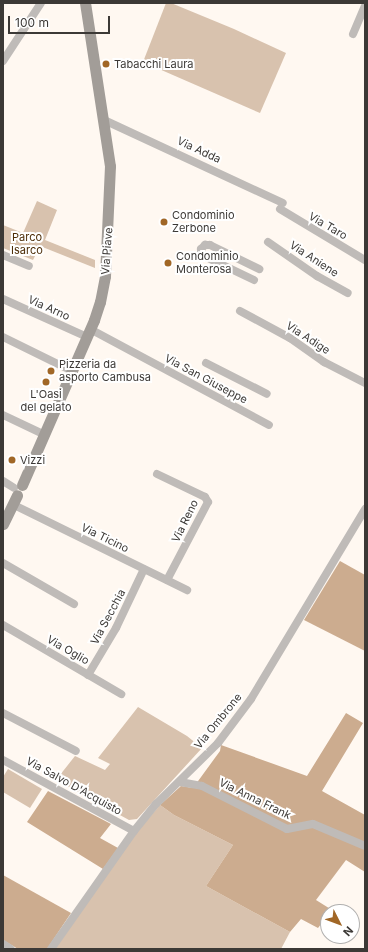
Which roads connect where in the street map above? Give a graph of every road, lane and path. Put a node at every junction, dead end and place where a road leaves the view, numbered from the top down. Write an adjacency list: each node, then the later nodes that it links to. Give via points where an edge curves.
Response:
1 (41, 3): 5 (street)
2 (85, 3): 6 (street, Via Piave)
3 (365, 6): 4 (street)
4 (352, 34)
5 (3, 61)
6 (104, 120): 7 (street, Via Adda); 17 (street, Via Piave, via 110,173 108,246 103,293)
7 (281, 206): 10 (street, Via Taro)
8 (268, 242): 14 (street, Via Aniene, via 317,276)
9 (3, 255): 11 (street)
10 (365, 260)
11 (30, 266)
12 (259, 269): 13 (street, via 210,245 205,245 201,249 206,257)
13 (254, 280)
14 (348, 293)
15 (3, 300): 17 (street, Via Arno)
16 (240, 312): 21 (street, Via Adige, via 290,338 324,362)
17 (88, 333): 20 (street, Via Piave); 24 (street, Via San Giuseppe)
18 (3, 337): 20 (street)
19 (206, 363): 22 (street)
20 (72, 371): 25 (street, Via Piave)
21 (365, 383)
22 (267, 394)
23 (3, 415): 25 (street)
24 (269, 425)
25 (45, 435): 28 (street, Via Piave)
26 (157, 474): 33 (street, Via Reno, via 205,497 208,502)
27 (3, 481): 28 (street, Via Ticino)
28 (17, 493): 30 (street, Via Piave); 32 (street, Via Ticino)
29 (365, 509): 42 (street, Via Ombrone, via 251,699 218,743)
30 (3, 524)
31 (3, 563): 35 (street)
32 (144, 569): 33 (street, Via Ticino); 37 (street, Via Secchia, via 116,628)
33 (167, 580): 34 (street, Via Ticino)
34 (187, 590)
35 (74, 604)
36 (3, 625): 37 (street, Via Oglio)
37 (88, 675): 38 (street, Via Oglio)
38 (121, 694)
39 (3, 713): 40 (street)
40 (76, 751)
41 (3, 760): 43 (street, Via Salvo D'Acquisto)
42 (180, 782): 43 (street, Via Ombrone, via 156,804); 44 (street, Via Anna Frank, via 202,786 287,829 313,824)
43 (134, 831): 47 (street, Via Ombrone)
44 (365, 846)
45 (3, 944): 46 (street)
46 (11, 949)
47 (51, 949)

